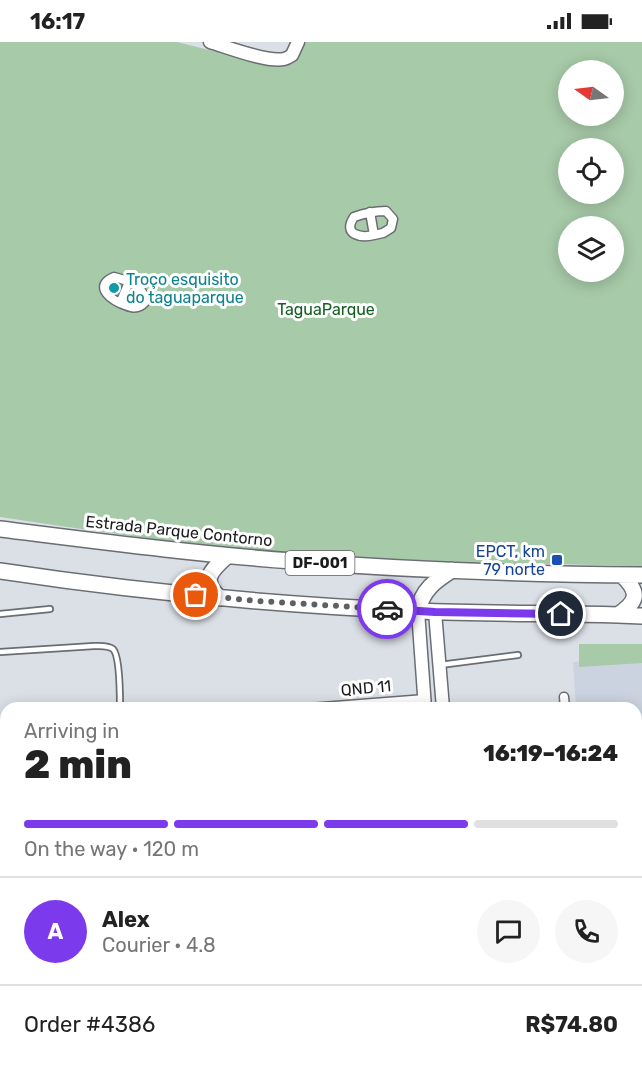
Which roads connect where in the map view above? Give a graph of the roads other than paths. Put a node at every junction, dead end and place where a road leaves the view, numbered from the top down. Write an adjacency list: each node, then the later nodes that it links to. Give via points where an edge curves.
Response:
1 (210, 42): 2 (main road, via 278,59 292,55)
2 (297, 42)
3 (370, 212): 4 (street); 4 (street, via 386,211 393,219 390,228); 4 (street, via 354,218 351,229 358,236)
4 (374, 235)
5 (129, 282): 6 (street); 6 (street, via 143,291 144,302 137,308); 6 (street, via 114,277 104,284 106,295)
6 (120, 303)
7 (0, 530): 8 (highway, Estrada Parque Contorno / DF-001)
8 (226, 555): 9 (highway, Estrada Parque Contorno / DF-001); 13 (highway, via 209,579 211,589)
9 (452, 570): 11 (highway, Estrada Parque Contorno / DF-001); 15 (highway, via 435,580)
10 (0, 571): 13 (highway)
11 (622, 575): 12 (highway, Estrada Parque Contorno / DF-001); 18 (highway, via 632,587 634,597 631,605)
12 (642, 576)
13 (220, 598): 15 (highway)
14 (50, 609): 17 (lane)
15 (418, 611): 16 (highway); 22 (main road)
16 (435, 612): 18 (highway); 23 (main road)
17 (0, 614)
18 (618, 615): 19 (highway)
19 (642, 616)
20 (0, 652): 25 (lane, via 112,648 117,661)
21 (518, 655): 23 (lane)
22 (422, 663): 23 (main road, via 426,659); 26 (main road)
23 (439, 664): 27 (main road)
24 (564, 697): 28 (street)
25 (120, 702)
26 (425, 702)
27 (442, 702)
28 (564, 702)

